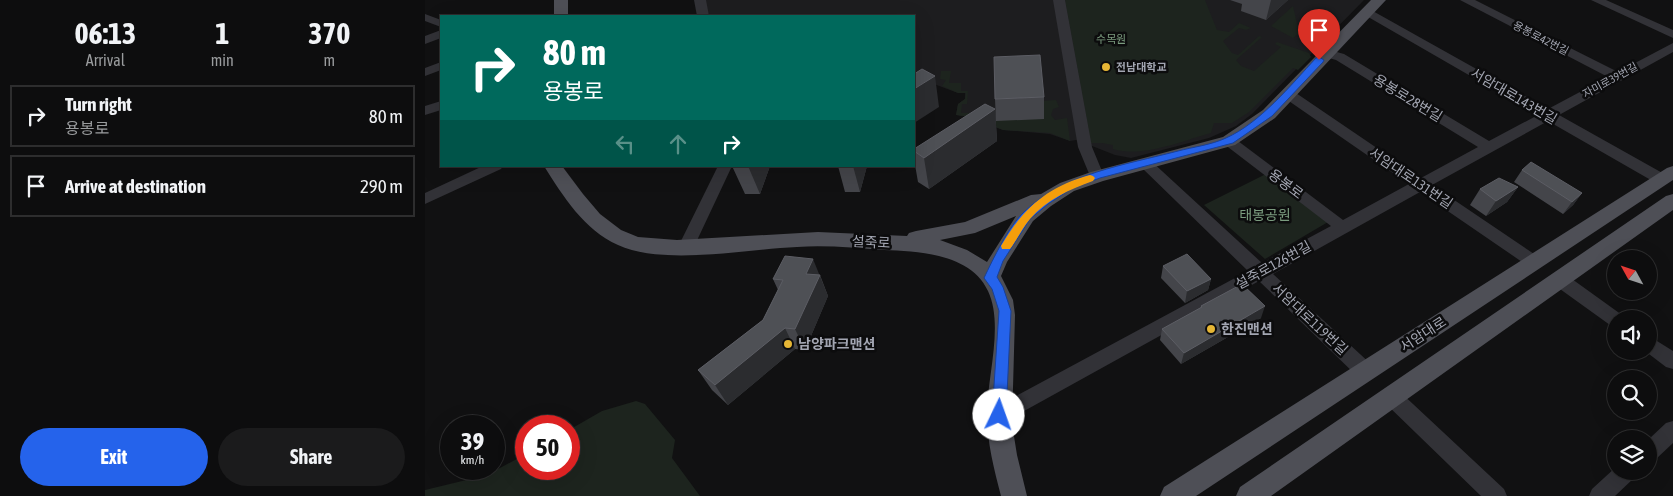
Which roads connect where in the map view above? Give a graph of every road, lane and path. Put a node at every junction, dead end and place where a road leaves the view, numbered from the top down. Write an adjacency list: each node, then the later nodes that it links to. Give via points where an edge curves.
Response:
1 (561, 0): 8 (main road)
2 (700, 0): 9 (street)
3 (1059, 0): 30 (street, via 1086,152)
4 (1379, 0): 7 (main road)
5 (1466, 0): 19 (street, 용봉로42번길)
6 (1597, 0): 13 (street)
7 (1367, 12): 16 (main road); 23 (street, 서암대로143번길)
8 (561, 15)
9 (703, 15)
10 (425, 17): 11 (street)
11 (440, 24)
12 (440, 34): 14 (street)
13 (1673, 34)
14 (425, 40)
15 (1673, 47): 19 (street, 자미로39번길)
16 (1326, 53): 20 (main road); 25 (street, 용봉로28번길, via 1340,57)
17 (440, 66): 18 (street)
18 (425, 72)
19 (1616, 76): 23 (street, 자미로39번길)
20 (1288, 94): 24 (main road, via 1259,122); 32 (street, 서암대로131번길)
21 (440, 104): 22 (street)
22 (425, 111)
23 (1548, 115): 25 (street, 설죽로126번길); 31 (street, 서암대로143번길)
24 (1229, 140): 26 (main road); 36 (street, 용봉로)
25 (1489, 147): 32 (street, 설죽로126번길)
26 (1145, 163): 30 (main road); 40 (street, 서암대로119번길)
27 (494, 167): 34 (street)
28 (554, 167): 38 (main road, 설죽로, via 590,216 615,235 647,246)
29 (725, 167): 38 (street)
30 (1097, 176): 33 (main road)
31 (1667, 176): 39 (main road, 서암대로)
32 (1421, 184): 36 (street, 설죽로126번길); 39 (street, 서암대로131번길)
33 (1067, 187): 37 (main road, via 969,228 939,236); 41 (main road, via 1026,216)
34 (425, 199)
35 (1673, 201): 42 (main road)
36 (1342, 227): 40 (street, 설죽로126번길)
37 (887, 242): 38 (main road, 설죽로, via 818,239); 41 (main road, 설죽로, via 941,248 974,264)
38 (686, 247)
39 (1534, 262): 46 (main road, 서암대로)
40 (1260, 272): 46 (street, 서암대로119번길); 48 (street, 설죽로126번길)
41 (990, 278): 48 (main road, 설죽로, via 997,287 1005,311)
42 (1559, 279): 43 (street); 47 (main road)
43 (1607, 314)
44 (1657, 350): 45 (street)
45 (1673, 361)
46 (1366, 372): 53 (main road, 서암대로)
47 (1391, 396): 54 (main road); 55 (street)
48 (999, 415): 52 (main road, 설죽로, via 1003,452)
49 (1673, 430): 50 (street)
50 (1657, 445)
51 (1617, 480): 56 (street)
52 (1014, 496)
53 (1173, 496)
54 (1249, 496)
55 (1496, 496)
56 (1600, 496)

